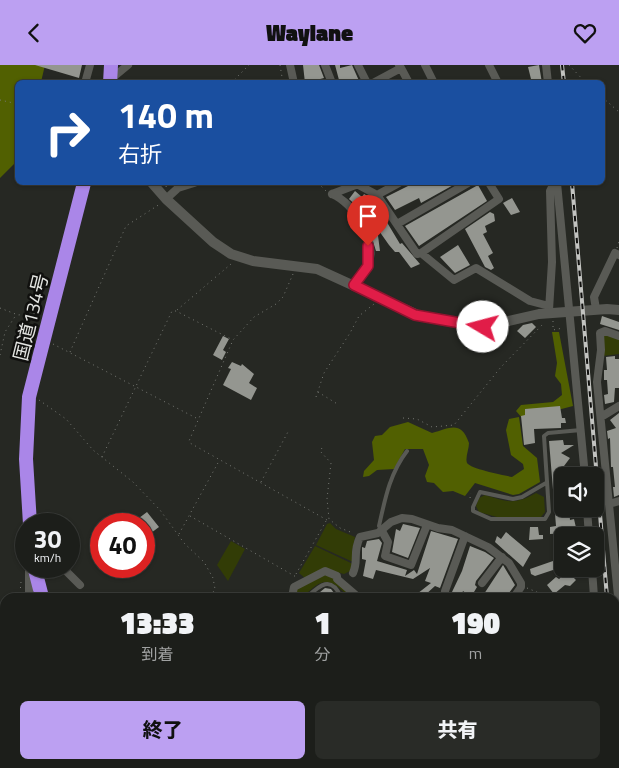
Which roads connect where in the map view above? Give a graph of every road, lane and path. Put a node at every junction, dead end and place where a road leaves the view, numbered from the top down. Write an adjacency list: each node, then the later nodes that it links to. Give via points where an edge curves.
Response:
1 (90, 65): 14 (street)
2 (128, 65): 13 (street)
3 (249, 65): 15 (path)
4 (280, 65): 16 (path)
5 (290, 65): 17 (street)
6 (325, 65): 18 (street)
7 (358, 65): 19 (street)
8 (425, 65): 22 (street)
9 (489, 65): 23 (street)
10 (546, 65): 24 (street)
11 (569, 65): 25 (path)
12 (400, 67): 20 (street); 21 (street)
13 (111, 75)
14 (87, 80)
15 (234, 80)
16 (282, 80)
17 (293, 80)
18 (331, 80)
19 (366, 80)
20 (378, 80)
21 (407, 80)
22 (432, 80)
23 (496, 80)
24 (548, 80)
25 (583, 80)
26 (0, 100): 28 (path)
27 (605, 100): 29 (path)
28 (15, 103)
29 (619, 112)
30 (83, 185): 59 (highway, 国道134号)
31 (154, 185): 45 (street)
32 (189, 185): 45 (street)
33 (321, 185): 43 (path)
34 (352, 185): 43 (street)
35 (360, 185): 44 (street)
36 (387, 185): 44 (street)
37 (465, 185): 46 (street)
38 (490, 185): 47 (street, via 499,199)
39 (547, 185): 42 (street)
40 (554, 185): 42 (street)
41 (555, 185): 78 (street)
42 (550, 191): 58 (street)
43 (332, 194): 51 (street, via 350,206 366,236 369,261)
44 (377, 195): 46 (street)
45 (166, 199): 49 (street, via 213,242); 66 (path, via 126,225)
46 (397, 225): 47 (street, via 416,254)
47 (421, 253): 58 (street, via 454,280 476,268)
48 (619, 255): 54 (street, via 615,253 594,297)
49 (238, 257): 50 (street); 57 (path)
50 (295, 264): 51 (street, via 317,269); 65 (path, via 283,297 254,317)
51 (354, 285): 52 (street)
52 (378, 297): 58 (street, via 420,316 478,327); 69 (path, via 372,307 359,316 324,373)
53 (0, 308): 60 (path)
54 (594, 309): 55 (street); 58 (street)
55 (608, 309): 56 (street); 61 (street)
56 (619, 310)
57 (176, 311): 65 (path); 68 (path, via 172,311)
58 (552, 311): 62 (path, via 553,330); 74 (path, via 454,425 432,427 417,419)
59 (50, 313): 60 (path); 64 (highway, 国道134号)
60 (16, 315): 67 (path, via 5,332)
61 (619, 315)
62 (564, 328)
63 (619, 335): 75 (street, via 605,331 600,333 597,382)
64 (43, 339): 66 (path); 70 (highway, 国道134号)
65 (233, 340): 76 (path)
66 (70, 352): 68 (path)
67 (0, 355)
68 (136, 387): 76 (path); 81 (path)
69 (317, 392): 71 (path); 72 (path)
70 (29, 397): 81 (path, via 38,399 66,419); 90 (highway, 国道134号, via 26,459)
71 (316, 397)
72 (339, 405)
73 (619, 406): 75 (street)
74 (403, 417)
75 (601, 417): 89 (street)
76 (198, 419): 82 (path, via 190,443)
77 (289, 430): 84 (path)
78 (581, 430): 83 (street); 85 (lane, via 544,436)
79 (322, 448): 92 (path, via 320,451 329,459 332,468 326,499)
80 (407, 451): 94 (lane, via 384,499 379,526)
81 (101, 457): 95 (path, via 140,488)
82 (220, 460): 84 (path); 91 (path)
83 (584, 467)
84 (260, 483): 92 (path)
85 (546, 483): 85 (lane, via 549,512 545,519 491,519 473,510 480,492 513,499)
86 (471, 493): 87 (path)
87 (470, 498)
88 (619, 501): 89 (street)
89 (609, 504): 120 (street)
90 (29, 513)
91 (190, 516): 95 (path); 100 (path)
92 (328, 520): 97 (path); 100 (path)
93 (427, 525): 94 (street, via 402,518 391,522); 94 (street, via 411,565 385,556 388,542); 96 (street)
94 (382, 531): 97 (street)
95 (179, 535): 112 (path, via 210,570 215,589)
96 (465, 536): 98 (street); 109 (street)
97 (360, 537): 99 (street, via 354,551 356,565)
98 (502, 557): 106 (street); 117 (street, via 521,582)
99 (353, 573)
100 (296, 576): 105 (path)
101 (593, 577): 119 (street)
102 (29, 578): 110 (street)
103 (37, 578): 111 (highway)
104 (73, 578): 107 (street)
105 (302, 582): 113 (street, via 294,587); 116 (street, via 319,573 331,573)
106 (482, 583)
107 (80, 585)
108 (529, 589): 118 (path)
109 (445, 591)
110 (29, 593)
111 (41, 593)
112 (212, 593)
113 (293, 593)
114 (312, 593): 115 (lane, via 322,584 332,585)
115 (338, 593)
116 (353, 593)
117 (517, 593)
118 (539, 593)
119 (594, 593)
120 (618, 593)

